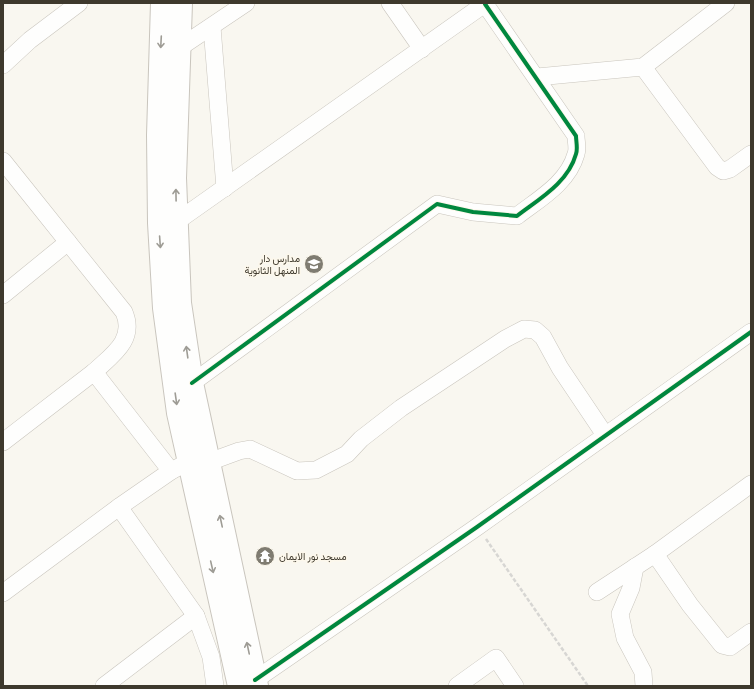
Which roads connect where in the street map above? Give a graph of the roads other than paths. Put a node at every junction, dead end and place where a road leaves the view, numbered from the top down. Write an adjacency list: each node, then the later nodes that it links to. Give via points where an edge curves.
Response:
1 (79, 3): 11 (street, via 30,40)
2 (162, 3): 25 (main road, one-way to 25, via 158,135 164,308 178,413)
3 (181, 3): 9 (main road)
4 (246, 3): 8 (street)
5 (390, 3): 10 (street)
6 (486, 3): 10 (street); 13 (street)
7 (726, 3): 12 (street)
8 (212, 27): 9 (street); 16 (street)
9 (179, 48): 17 (main road, one-way to 9)
10 (422, 49): 16 (street)
11 (3, 65)
12 (643, 67): 13 (street); 14 (street, via 717,167 723,171 730,169)
13 (537, 77): 22 (street, via 576,136 577,153 567,173 552,190 517,216 473,212 437,204)
14 (751, 154)
15 (3, 161): 18 (street)
16 (225, 188): 17 (street)
17 (176, 222): 22 (main road, one-way to 17, via 180,303)
18 (68, 242): 19 (street); 21 (street, via 124,312 128,321 126,337 121,345)
19 (3, 295)
20 (751, 332): 23 (street)
21 (94, 372): 24 (street); 25 (street)
22 (192, 383): 25 (main road)
23 (605, 435): 25 (street, via 560,368 543,337 535,330 524,329 504,339 401,408 361,439 347,454 316,470 296,471 250,449); 34 (street)
24 (3, 442)
25 (194, 462): 27 (street); 34 (main road)
26 (751, 484): 28 (street)
27 (119, 507): 31 (street); 32 (street)
28 (655, 554): 29 (street); 33 (street, via 722,646 730,647)
29 (635, 567): 30 (street); 39 (street, via 631,588 620,614 625,638 643,672)
30 (598, 592)
31 (3, 593)
32 (196, 616): 35 (street, via 212,657); 36 (street)
33 (751, 632)
34 (250, 684)
35 (213, 685)
36 (104, 686)
37 (457, 686): 38 (street, via 496,658)
38 (515, 686)
39 (644, 686)

